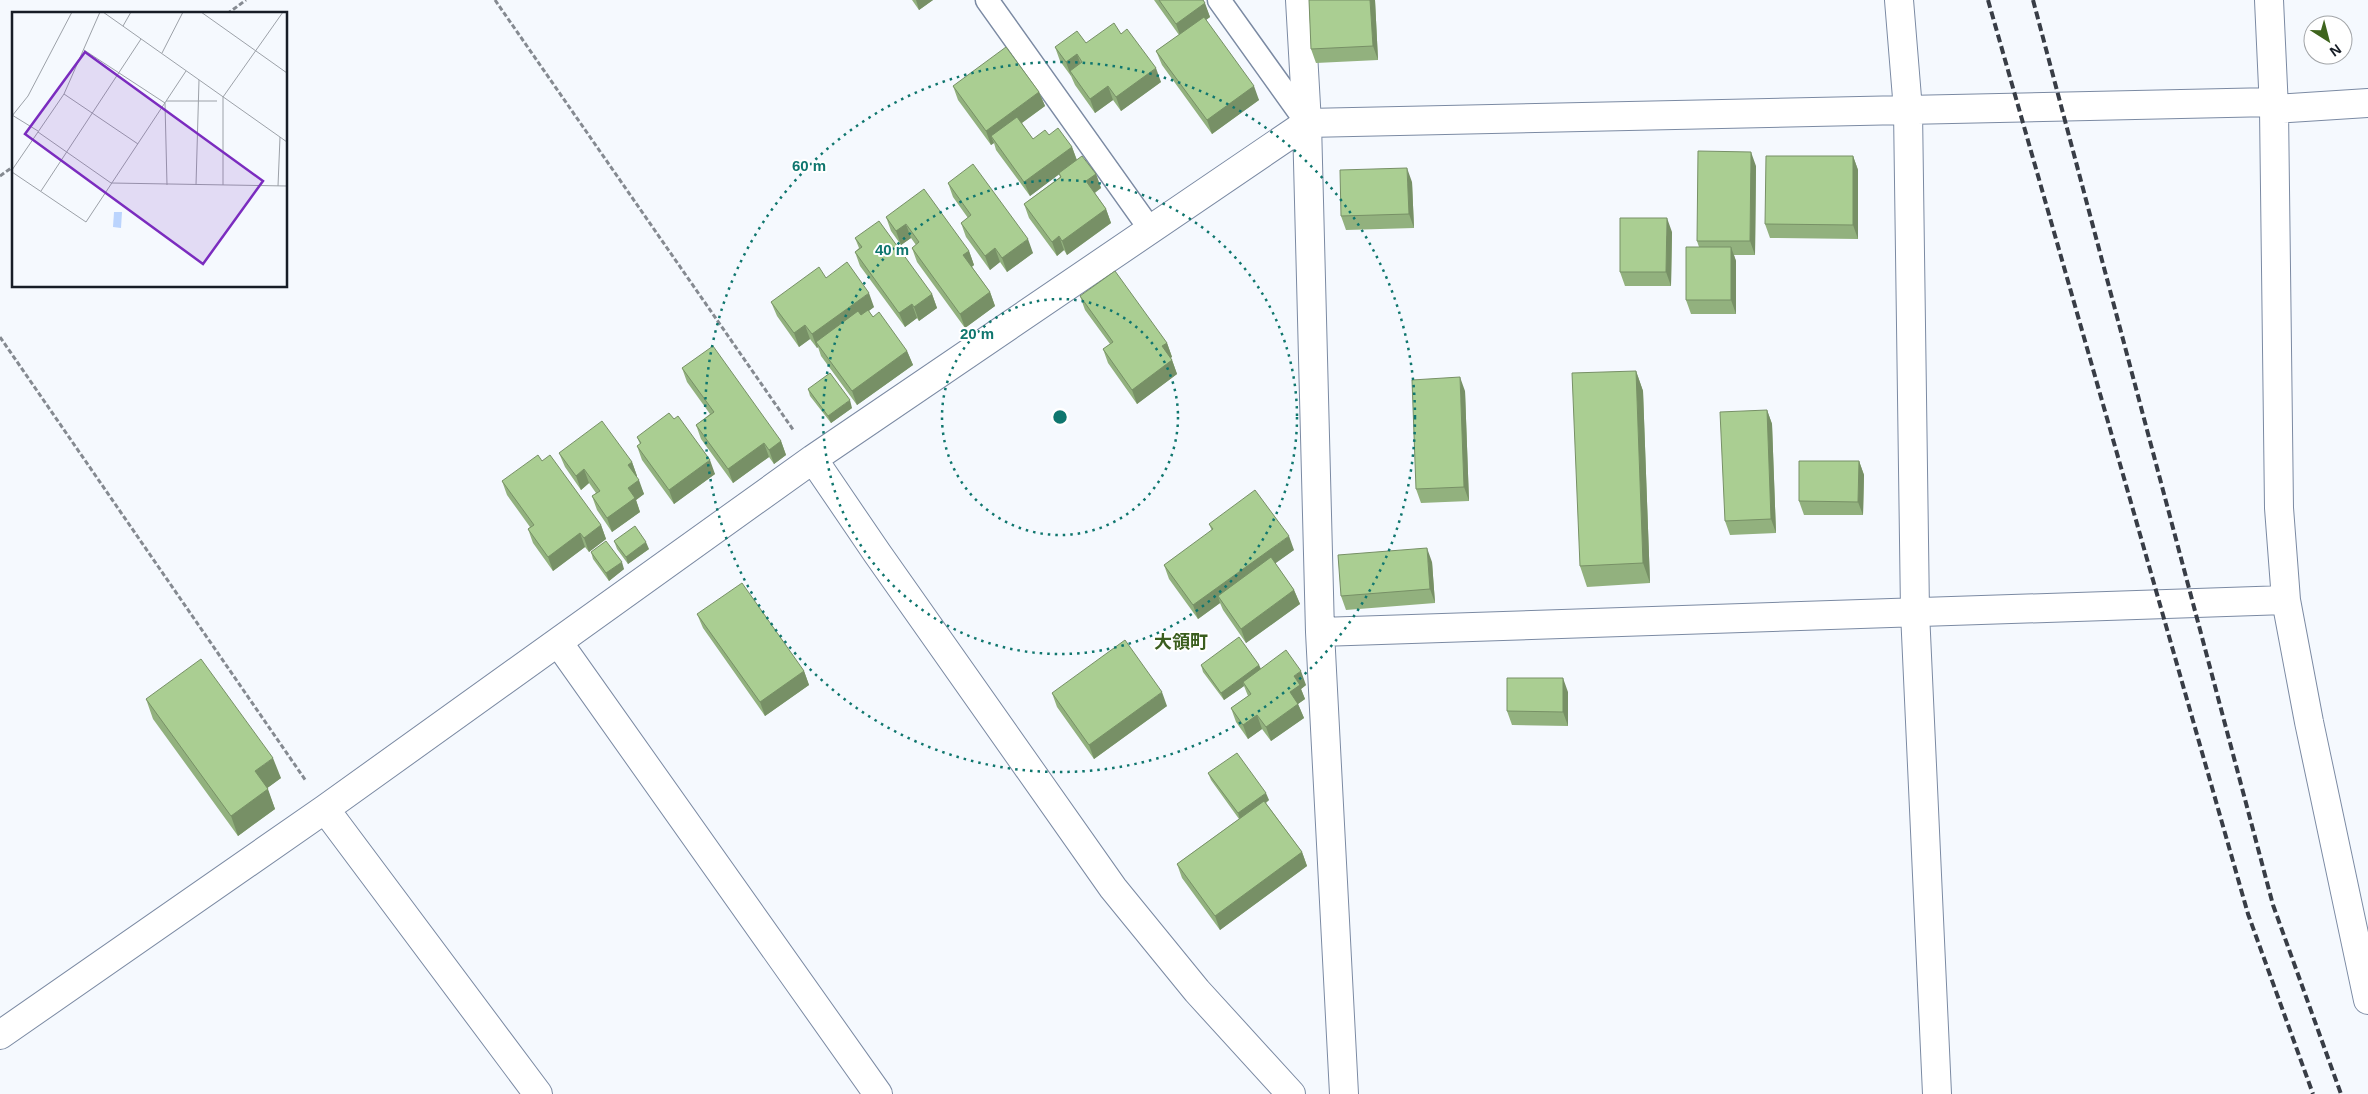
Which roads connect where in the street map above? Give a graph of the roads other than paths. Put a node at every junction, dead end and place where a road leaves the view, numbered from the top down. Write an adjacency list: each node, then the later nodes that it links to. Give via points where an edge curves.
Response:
1 (987, 0): 10 (lane)
2 (1219, 0): 9 (lane)
3 (1300, 0): 9 (street)
4 (1899, 0): 8 (street)
5 (2269, 0): 7 (street)
6 (2368, 103): 7 (street)
7 (2273, 105): 8 (street); 12 (street, via 2279,508)
8 (1908, 110): 9 (street); 13 (street)
9 (1307, 123): 10 (street); 14 (street)
10 (1150, 229): 11 (street)
11 (813, 460): 15 (street); 21 (street, via 1113,888 1197,990)
12 (2286, 600): 13 (street); 17 (street)
13 (1916, 612): 14 (street); 23 (street)
14 (1320, 632): 22 (street)
15 (558, 642): 16 (street); 20 (street)
16 (325, 809): 18 (street); 19 (street)
17 (2368, 1000)
18 (0, 1035)
19 (538, 1094)
20 (878, 1094)
21 (1291, 1094)
22 (1344, 1094)
23 (1937, 1094)

